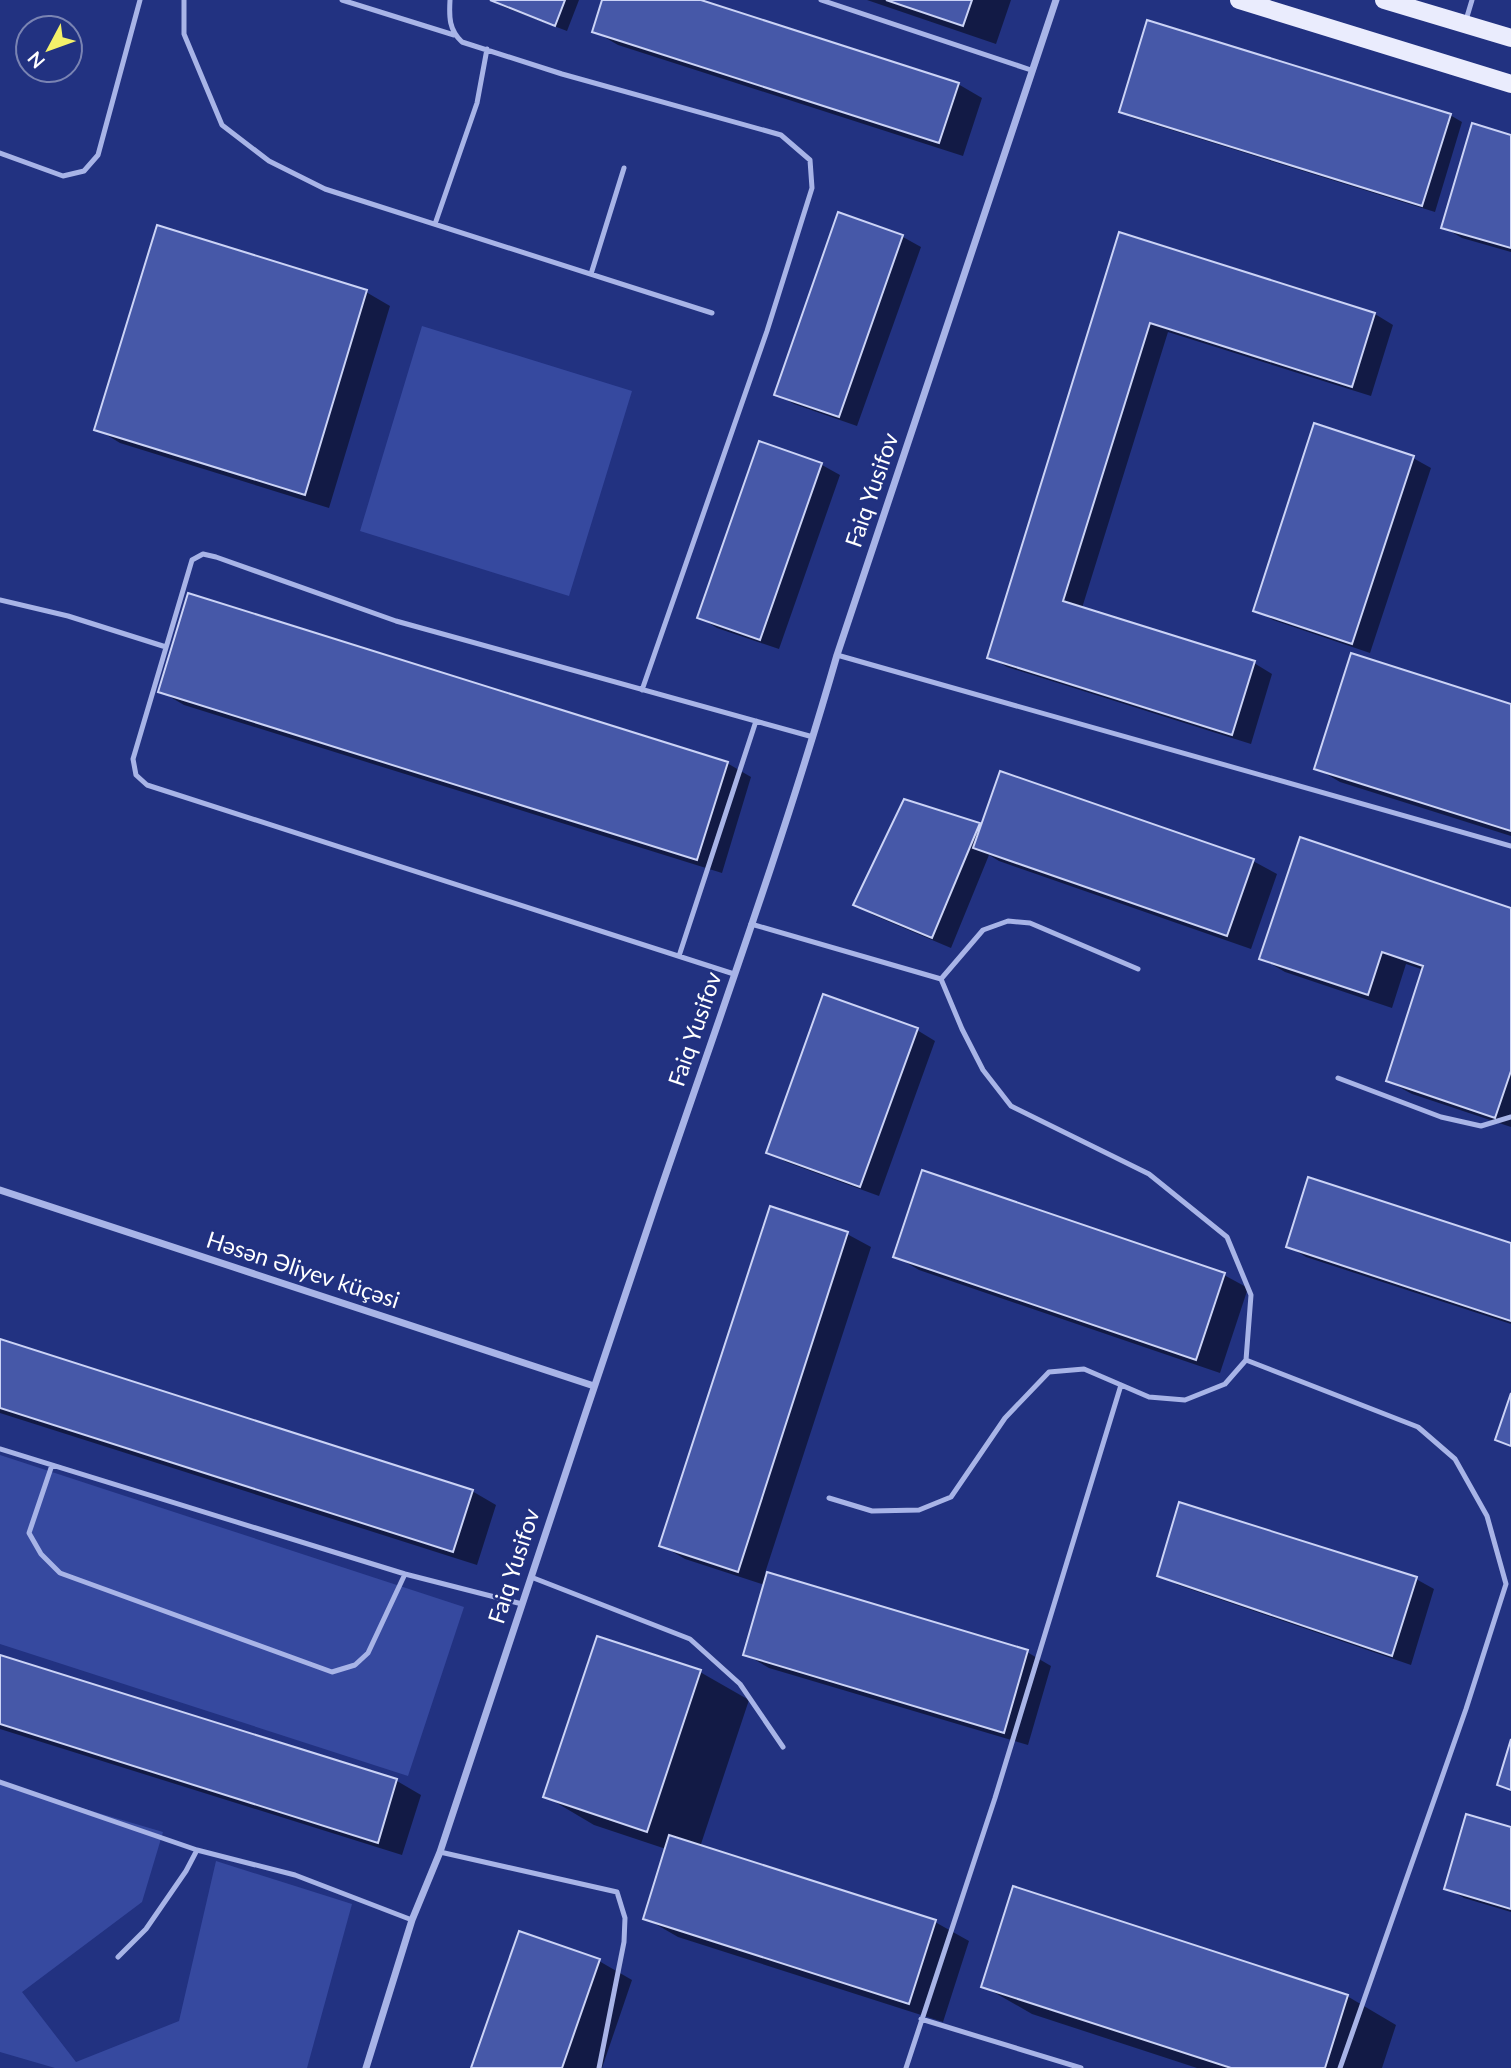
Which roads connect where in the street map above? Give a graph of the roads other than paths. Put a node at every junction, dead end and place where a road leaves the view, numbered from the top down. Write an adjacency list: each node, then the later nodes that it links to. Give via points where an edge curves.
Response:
1 (140, 0): 16 (lane, via 98,155 84,171 63,176)
2 (184, 0): 18 (lane, via 184,34 222,125 269,161 325,189)
3 (342, 0): 11 (lane)
4 (450, 0): 11 (lane)
5 (821, 0): 14 (lane)
6 (1056, 0): 14 (street, Faiq Yusifov)
7 (1240, 0): 15 (main road)
8 (1384, 0): 10 (main road)
9 (1472, 0): 10 (lane)
10 (1464, 24): 12 (main road)
11 (454, 35): 13 (lane)
12 (1511, 38)
13 (487, 49): 18 (lane, via 477,103); 24 (lane, via 781,135 810,160 811,188 772,318)
14 (1031, 69): 23 (street, Faiq Yusifov)
15 (1511, 85)
16 (0, 153)
17 (624, 168): 19 (lane)
18 (435, 224): 19 (lane)
19 (591, 274): 20 (lane)
20 (712, 313)
21 (0, 600): 22 (lane)
22 (166, 647): 24 (lane, via 192,560 203,554 396,621); 29 (lane, via 133,759 136,775 147,785)
23 (836, 655): 26 (street, Faiq Yusifov); 27 (lane)
24 (642, 690): 25 (lane)
25 (756, 721): 26 (lane); 29 (lane)
26 (813, 737): 28 (street, Faiq Yusifov)
27 (1511, 846)
28 (751, 924): 31 (street, Faiq Yusifov); 32 (lane)
29 (680, 956): 31 (lane)
30 (1138, 969): 32 (lane, via 1030,923 1008,921 983,930)
31 (734, 974): 38 (street, Faiq Yusifov)
32 (941, 979): 36 (lane, via 983,1070 1011,1106 1149,1174 1227,1237 1251,1295)
33 (1338, 1078): 34 (lane, via 1441,1117 1481,1126)
34 (1511, 1117)
35 (0, 1190): 38 (street, Həsən Əliyev küçəsi)
36 (1246, 1360): 37 (lane, via 1225,1384 1185,1400 1149,1397); 44 (lane, via 1418,1427 1455,1459 1487,1516)
37 (1121, 1385): 41 (lane, via 1084,1368 1049,1372 1005,1418 951,1497 919,1510 872,1511); 52 (lane, via 999,1785)
38 (594, 1386): 43 (street, Faiq Yusifov)
39 (0, 1449): 40 (lane)
40 (52, 1465): 42 (lane); 42 (lane, via 29,1533 41,1555 60,1573 332,1672 355,1665 368,1653)
41 (829, 1498)
42 (405, 1574): 45 (lane)
43 (531, 1577): 45 (street, Faiq Yusifov); 46 (lane, via 690,1640 740,1684)
44 (1508, 1585): 57 (lane)
45 (522, 1604): 49 (street, Faiq Yusifov)
46 (783, 1747)
47 (0, 1782): 48 (lane)
48 (197, 1850): 50 (lane, via 295,1875); 51 (lane, via 146,1929)
49 (440, 1852): 50 (street, Faiq Yusifov); 54 (lane, via 617,1892 625,1918 624,1942)
50 (412, 1920): 53 (street, Faiq Yusifov)
51 (118, 1957)
52 (921, 2019): 55 (lane); 56 (lane)
53 (366, 2068)
54 (598, 2068)
55 (906, 2068)
56 (1081, 2068)
57 (1340, 2068)

